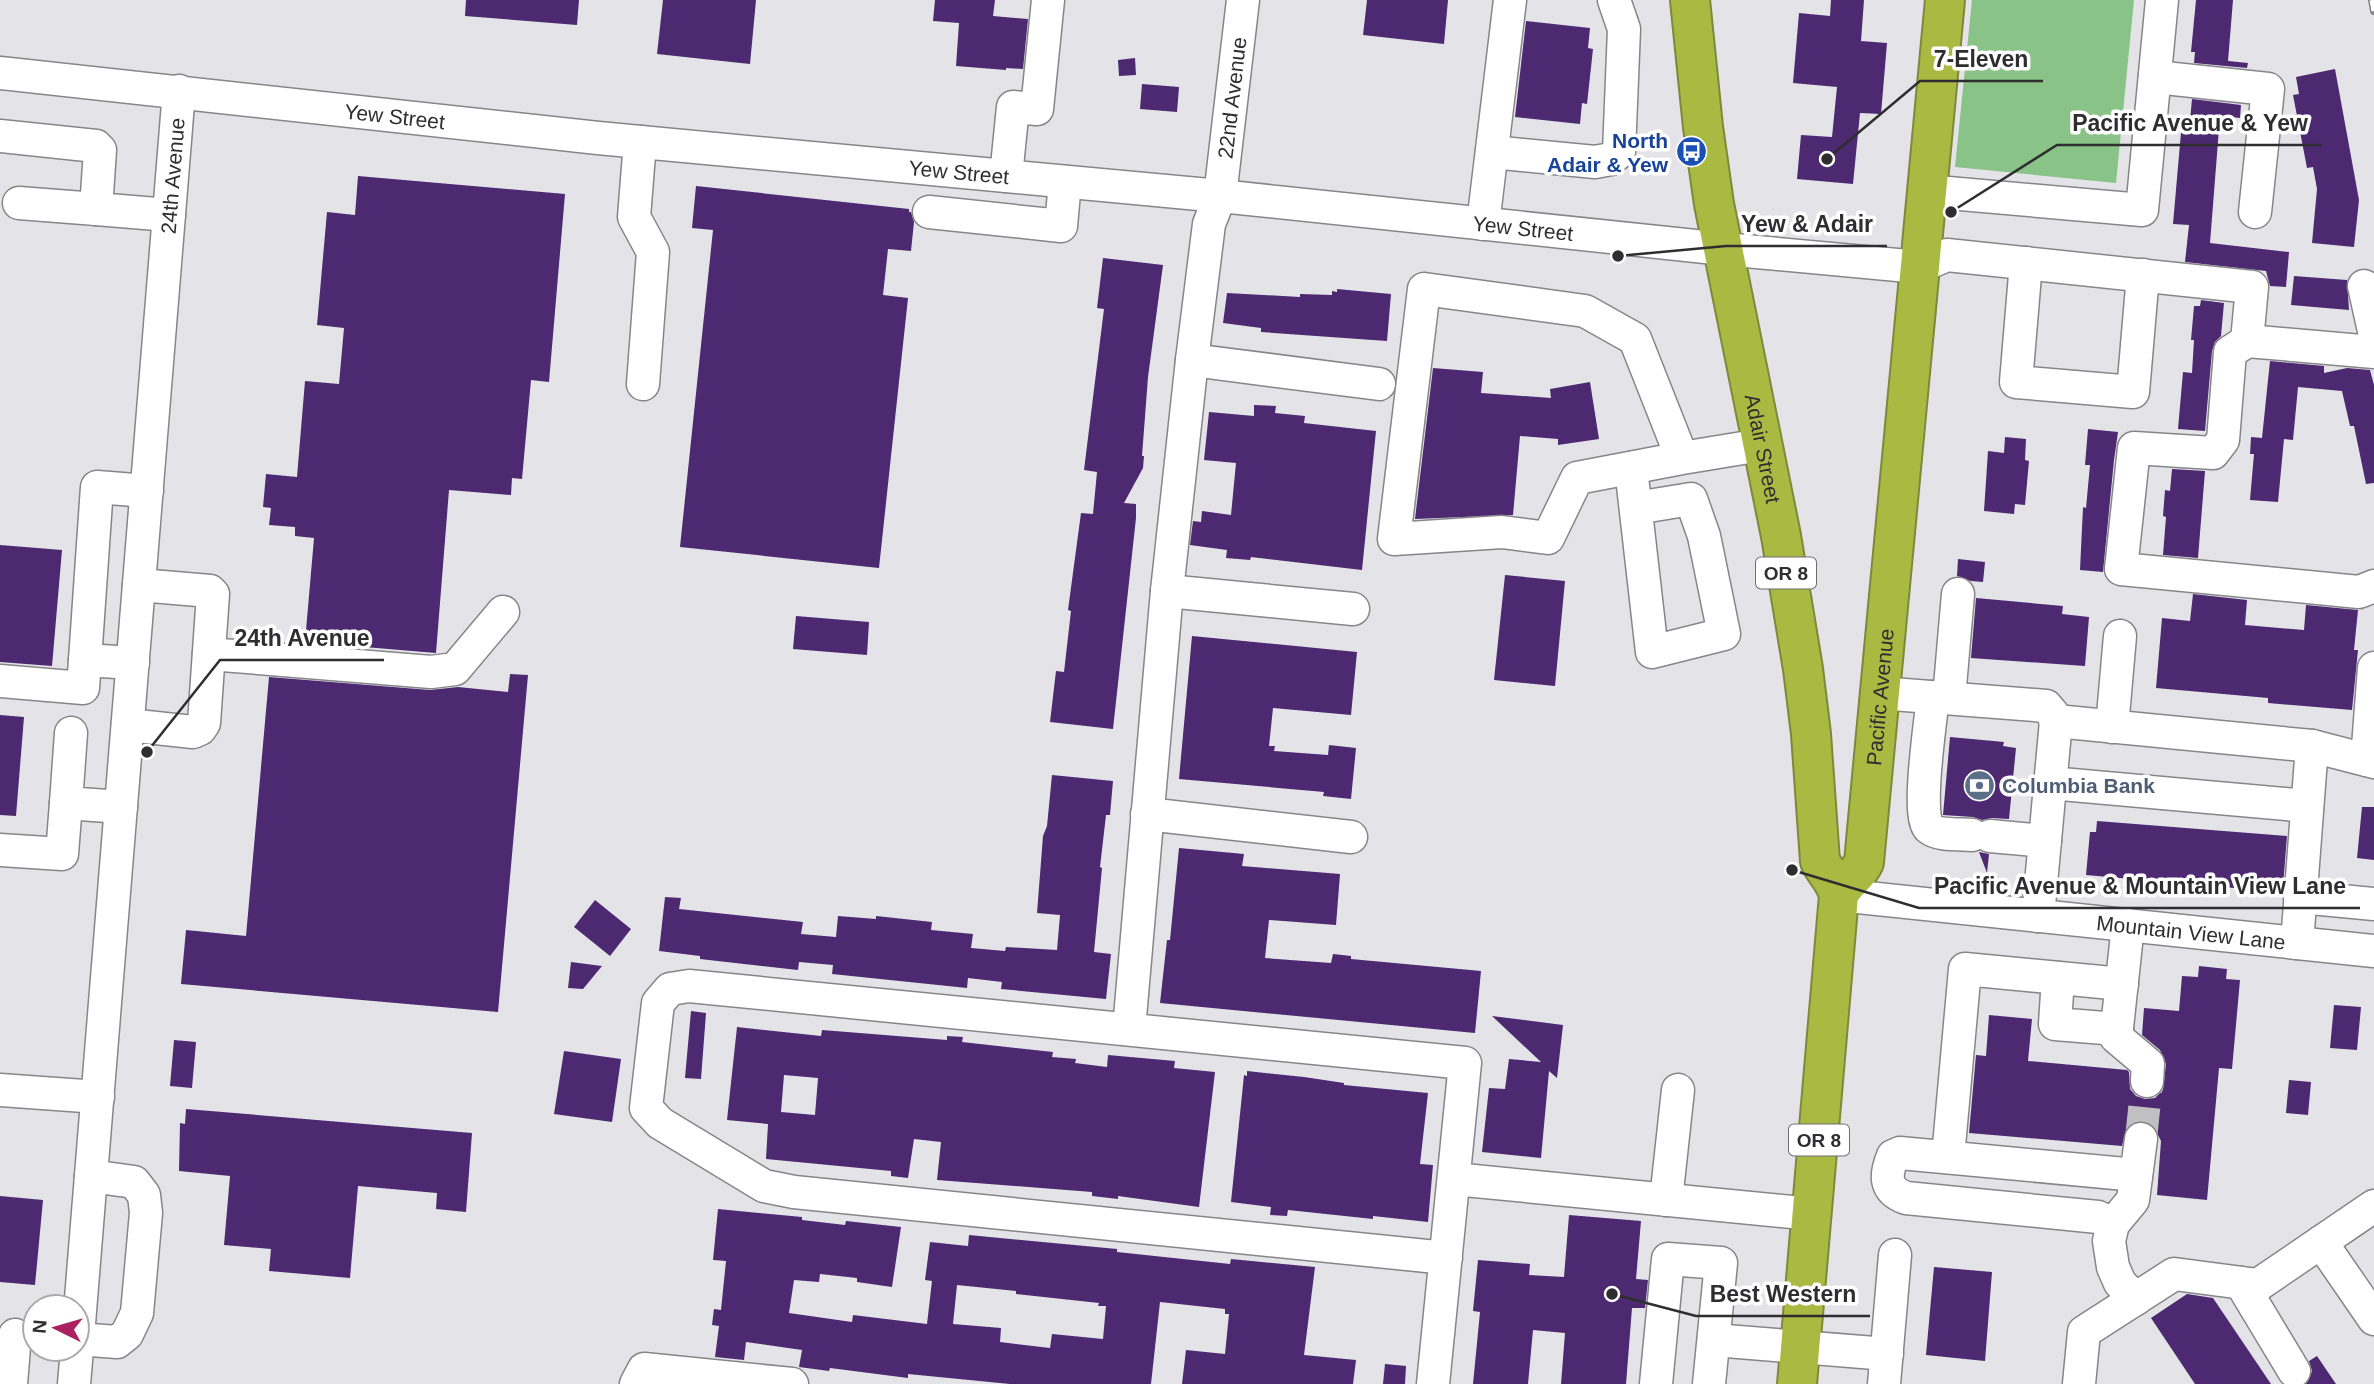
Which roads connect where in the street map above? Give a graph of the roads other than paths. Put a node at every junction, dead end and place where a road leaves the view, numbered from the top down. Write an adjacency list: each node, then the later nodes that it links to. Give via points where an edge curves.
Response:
1 (1048, 0): 14 (street, via 1037,109 1013,107)
2 (1243, 0): 17 (street, 22nd Avenue)
3 (1510, 0): 13 (street)
4 (1614, 0): 13 (street, via 1624,29 1619,152 1595,162)
5 (1690, 0): 24 (highway, Adair Street / OR 8, via 1705,140)
6 (1945, 0): 16 (highway, Pacific Avenue)
7 (2162, 0): 9 (street)
8 (0, 74): 10 (street, Yew Street)
9 (2155, 77): 16 (street, via 2142,210); 21 (street, via 2268,89)
10 (179, 91): 12 (street, Yew Street); 22 (street, 24th Avenue)
11 (0, 136): 19 (street, via 96,146 100,150)
12 (640, 142): 14 (street, Yew Street); 33 (street, via 634,217 653,252)
13 (1492, 152): 23 (street)
14 (1006, 176): 15 (street, Yew Street)
15 (1065, 182): 17 (street, Yew Street); 20 (street, via 1061,226)
16 (1926, 191): 26 (highway, Pacific Avenue)
17 (1220, 196): 23 (street, Yew Street); 32 (street, 22nd Avenue, via 1209,224)
18 (19, 203): 19 (street)
19 (96, 209): 22 (street)
20 (929, 212)
21 (2255, 212)
22 (169, 215): 38 (street, 24th Avenue)
23 (1483, 224): 24 (street, Yew Street)
24 (1724, 249): 26 (street, Yew Street); 35 (highway, Adair Street / OR 8)
25 (2026, 263): 26 (street, via 1947,255); 27 (street); 27 (street, via 2016,382 2133,392)
26 (1919, 267): 52 (highway, Pacific Avenue)
27 (2143, 275): 30 (street, via 2252,287)
28 (2364, 286): 29 (street)
29 (2374, 331)
30 (2247, 341): 31 (street); 41 (street, via 2230,352 2223,440 2213,453 2134,448 2121,569 2359,592)
31 (2374, 352)
32 (1192, 360): 34 (street); 42 (street, 22nd Avenue)
33 (643, 384)
34 (1379, 384)
35 (1761, 445): 36 (street); 68 (highway, Adair Street / OR 8, via 1803,669 1820,860)
36 (1682, 458): 37 (street); 37 (street, via 1635,340 1586,311 1424,289 1394,539 1502,532 1548,538 1577,478)
37 (1631, 468): 39 (street)
38 (147, 491): 40 (street, 24th Avenue); 48 (street, via 97,487)
39 (1636, 508): 39 (street, via 1651,652 1724,634 1704,536 1691,499)
40 (139, 585): 47 (street, via 210,591 214,598); 49 (street, 24th Avenue)
41 (2374, 586)
42 (1167, 591): 44 (street); 64 (street, 22nd Avenue)
43 (1958, 594): 53 (street)
44 (1353, 609)
45 (503, 612): 47 (street, via 455,669 431,672)
46 (2120, 636): 56 (street)
47 (209, 654): 55 (street, via 200,729)
48 (85, 660): 49 (street); 51 (street, via 83,688)
49 (133, 663): 55 (street, 24th Avenue)
50 (2374, 668): 59 (street)
51 (0, 681)
52 (1879, 693): 53 (street); 68 (highway, Pacific Avenue, via 1864,862)
53 (1941, 698): 54 (street, via 2046,706); 66 (street, via 1923,800 1930,829)
54 (2056, 721): 56 (street); 60 (street)
55 (128, 725): 63 (street, 24th Avenue)
56 (2112, 727): 58 (street)
57 (71, 733): 61 (street)
58 (2312, 747): 59 (street); 62 (street)
59 (2370, 761)
60 (2050, 783): 62 (street); 66 (street)
61 (66, 803): 63 (street); 67 (street, via 62,854)
62 (2307, 806): 69 (street)
63 (121, 807): 82 (street, 24th Avenue)
64 (1147, 814): 65 (street); 78 (street, 22nd Avenue)
65 (1351, 837)
66 (2045, 841): 71 (street)
67 (0, 850)
68 (1839, 895): 71 (street, Mountain View Lane); 90 (highway, OR 8)
69 (2300, 897): 70 (street); 73 (street)
70 (2374, 904)
71 (2038, 916): 72 (street, Mountain View Lane)
72 (2128, 925): 73 (street, Mountain View Lane); 76 (street)
73 (2297, 943): 74 (street, Mountain View Lane)
74 (2374, 951)
75 (2058, 978): 76 (street); 77 (street, via 2055,1024); 84 (street, via 1965,969)
76 (2122, 984): 77 (street)
77 (2117, 1029): 79 (street, via 2116,1037 2148,1064)
78 (1129, 1030): 87 (street, via 1465,1063); 94 (street, via 689,986 670,989 658,1003 646,1108 660,1123 764,1186 794,1192)
79 (2147, 1081)
80 (0, 1090): 82 (street)
81 (1678, 1090): 88 (street)
82 (97, 1097): 86 (street, 24th Avenue)
83 (2141, 1139): 85 (street)
84 (1948, 1157): 85 (street); 91 (street, via 1893,1156 1887,1173 1890,1188 1906,1198 2098,1217)
85 (2136, 1175): 91 (street, via 2133,1200)
86 (91, 1176): 96 (street, 24th Avenue); 100 (street, via 134,1182 144,1195 146,1213 137,1312 127,1334 117,1342)
87 (1454, 1180): 88 (street); 94 (street)
88 (1666, 1200): 90 (street)
89 (2374, 1206): 92 (street)
90 (1812, 1214): 102 (highway, OR 8)
91 (2113, 1224): 97 (street, via 2109,1241 2113,1266 2120,1283)
92 (2321, 1242): 95 (street, via 2258,1285); 98 (street)
93 (1895, 1255): 104 (street)
94 (1446, 1258): 110 (street)
95 (2241, 1283): 97 (street, via 2174,1274); 105 (street)
96 (81, 1293)
97 (2136, 1298): 114 (street, via 2084,1332)
98 (2374, 1319)
99 (17, 1335): 106 (street)
100 (91, 1340)
101 (1714, 1340): 102 (street); 111 (street, via 1721,1263 1668,1259); 112 (street)
102 (1800, 1347): 104 (street); 113 (highway, OR 8)
103 (76, 1363): 107 (street, 24th Avenue)
104 (1886, 1369)
105 (2294, 1371)
106 (11, 1384)
107 (74, 1384)
108 (636, 1384): 109 (street, via 644,1369)
109 (792, 1384)
110 (1433, 1384)
111 (1656, 1384)
112 (1709, 1384)
113 (1797, 1384)
114 (2080, 1384)

